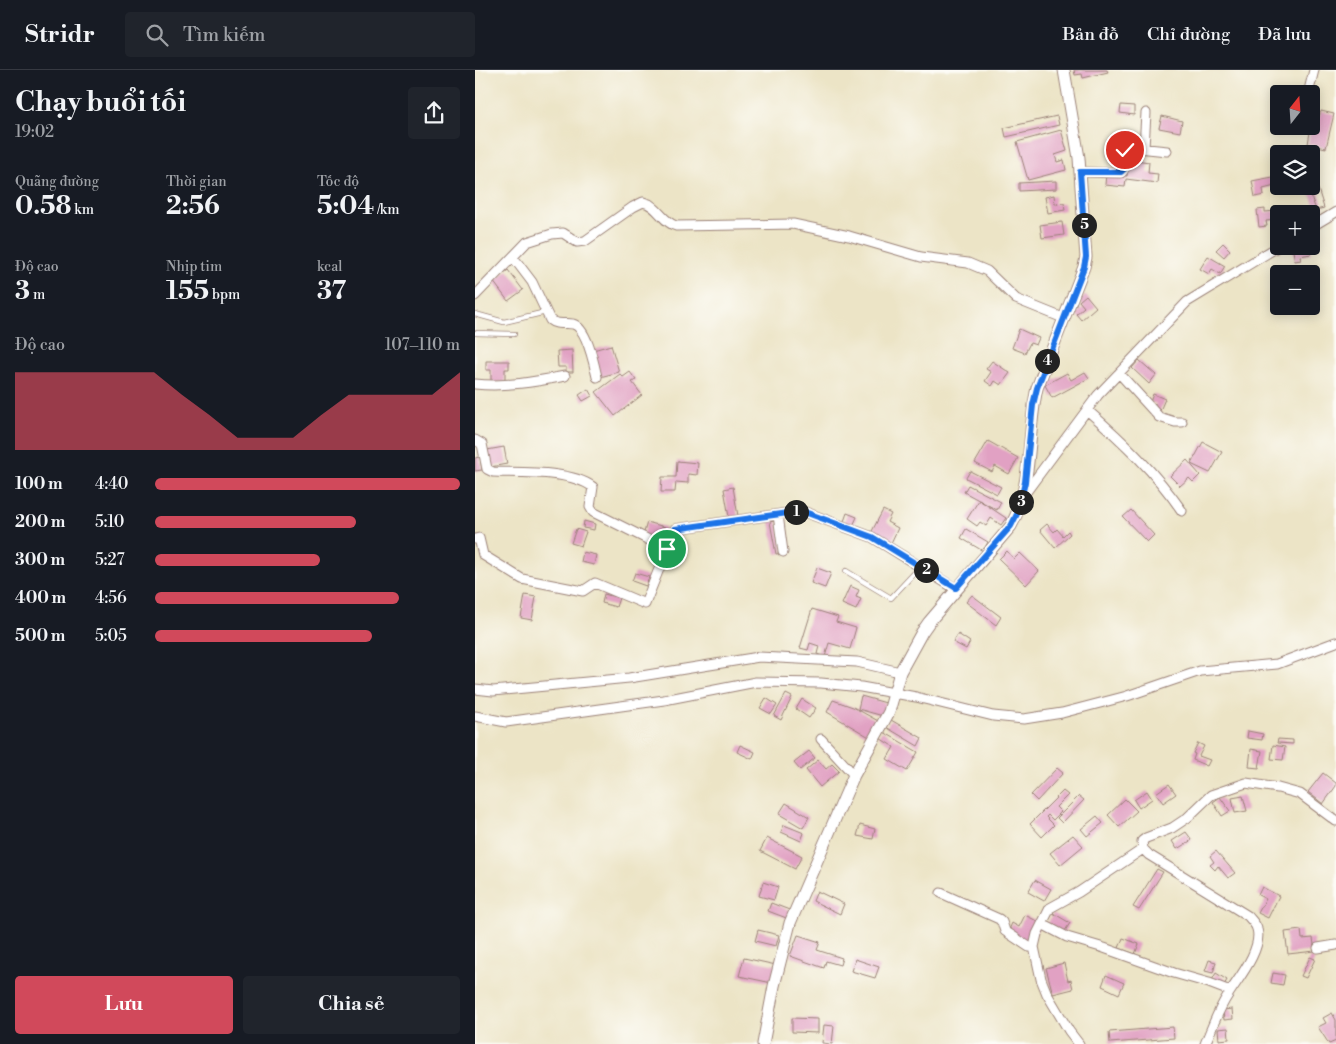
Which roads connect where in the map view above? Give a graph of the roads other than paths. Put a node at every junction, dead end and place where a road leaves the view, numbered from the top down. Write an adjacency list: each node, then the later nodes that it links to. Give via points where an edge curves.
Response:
1 (1064, 70): 7 (street)
2 (1314, 70): 3 (street)
3 (1310, 85)
4 (1146, 113): 5 (street)
5 (1144, 148): 6 (street); 7 (street, via 1129,147 1125,150 1121,172)
6 (1167, 151)
7 (1080, 172): 15 (street, via 1086,257)
8 (1336, 212): 9 (street)
9 (1320, 222)
10 (1270, 251): 18 (street, via 1187,302)
11 (513, 257): 12 (street); 13 (street, via 532,282); 15 (street, via 527,242 552,234 566,233 577,242 585,241 643,202 652,205 666,221 676,226 793,224 921,256 968,263 987,271 1016,299)
12 (475, 296)
13 (546, 312): 14 (lane, via 504,322); 20 (street, via 555,324 573,324 581,330)
14 (475, 314)
15 (1063, 318): 25 (street, via 1037,388)
16 (475, 333): 17 (lane)
17 (514, 334)
18 (1119, 373): 22 (street); 23 (street, via 1159,417)
19 (565, 376): 21 (street, via 523,384)
20 (597, 377)
21 (475, 384)
22 (1087, 410): 25 (street); 26 (street, via 1140,459)
23 (1182, 422)
24 (475, 440): 29 (street, via 482,444 487,469 493,472 553,474 588,483 593,487 590,507 593,512)
25 (1022, 498): 33 (street, via 1011,526)
26 (1182, 511)
27 (778, 515): 29 (street, via 675,529); 30 (street); 31 (street, via 802,511 872,537)
28 (475, 539): 29 (street, via 479,538 483,555 522,578 583,591 595,583 645,604)
29 (667, 549)
30 (783, 552)
31 (920, 567): 32 (lane, via 891,598); 33 (street)
32 (845, 571)
33 (956, 588): 35 (street, via 922,632)
34 (1336, 642): 35 (street, via 1277,664 1200,671 1127,696 1031,719 993,716)
35 (898, 683): 36 (street, via 857,662 759,657 629,678 493,691); 37 (street, via 755,682 665,700 506,722); 39 (street, via 889,712)
36 (475, 689)
37 (475, 716)
38 (821, 739): 39 (street)
39 (854, 775): 48 (street, via 790,924 773,986)
40 (1336, 821): 41 (street, via 1299,794 1246,783 1211,795 1172,828 1143,840)
41 (1143, 849): 43 (street, via 1050,908); 47 (street, via 1248,916 1257,928 1255,948)
42 (941, 894): 45 (street, via 999,919 1005,931)
43 (1042, 924): 45 (street); 47 (street, via 1067,937)
44 (1336, 945): 46 (street)
45 (1034, 947): 49 (street, via 1047,994)
46 (1318, 948)
47 (1230, 992): 50 (street)
48 (763, 1044)
49 (1079, 1044)
50 (1205, 1044)

